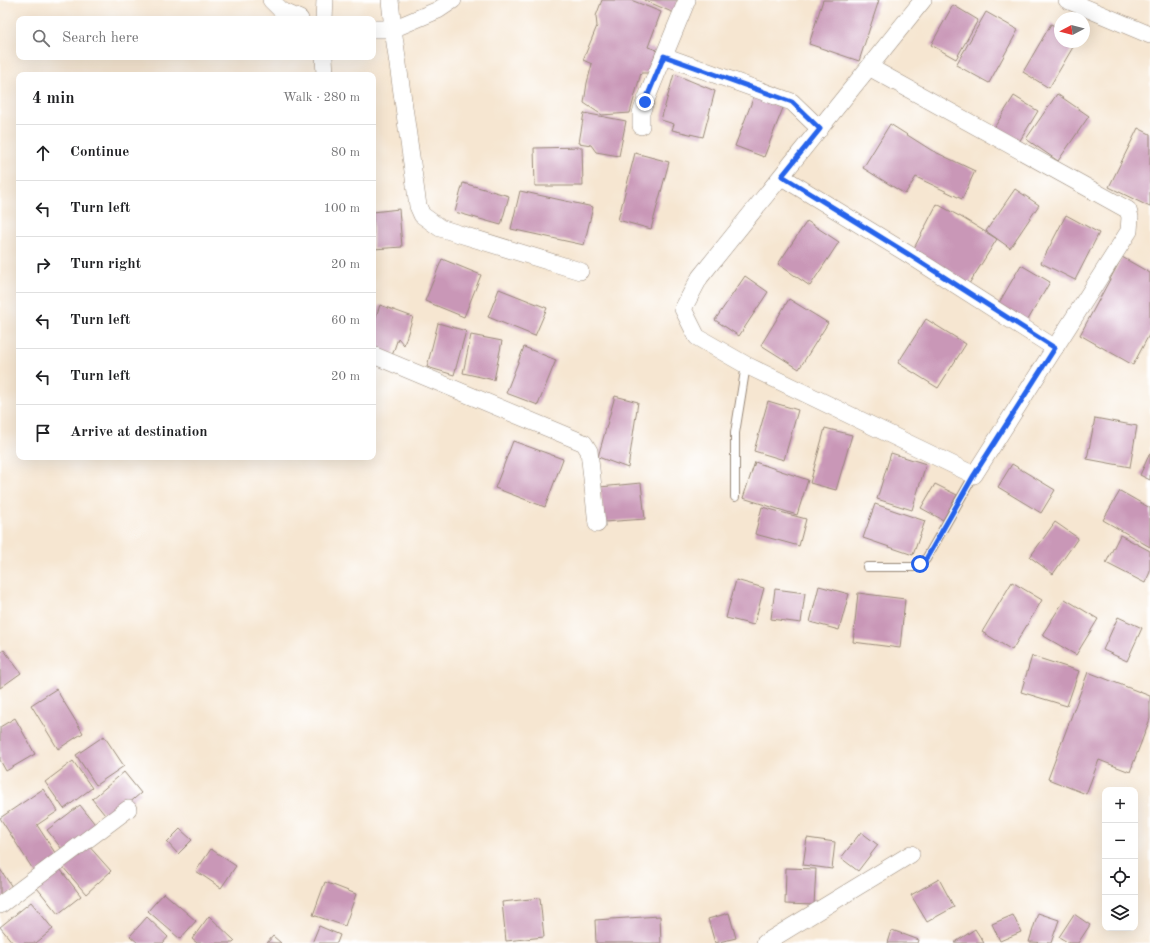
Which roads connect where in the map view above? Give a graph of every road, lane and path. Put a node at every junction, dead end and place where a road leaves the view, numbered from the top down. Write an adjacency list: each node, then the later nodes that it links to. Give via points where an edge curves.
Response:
1 (271, 0): 8 (street, via 282,11)
2 (325, 0): 9 (street)
3 (390, 0): 11 (street)
4 (453, 0): 11 (street, via 438,10)
5 (687, 0): 13 (street)
6 (923, 0): 15 (street)
7 (1067, 0): 12 (street)
8 (293, 16)
9 (324, 16)
10 (376, 29): 11 (street)
11 (393, 29): 20 (street, via 418,206 422,215 440,228)
12 (1150, 35)
13 (664, 56): 17 (street, via 641,113); 18 (street, via 792,102)
14 (324, 60): 16 (street)
15 (869, 67): 18 (street); 21 (street, via 1128,210 1129,231)
16 (325, 72)
17 (641, 126)
18 (820, 129): 19 (street)
19 (782, 176): 21 (street); 23 (street, via 700,277 682,309 697,337)
20 (580, 271)
21 (1055, 348): 24 (street)
22 (376, 356): 26 (street, via 584,443 589,451)
23 (746, 365): 24 (street); 25 (lane, via 735,433)
24 (974, 475): 27 (lane, via 926,559 914,567)
25 (735, 497)
26 (597, 524)
27 (867, 566)
28 (128, 809): 30 (street)
29 (911, 854): 31 (street)
30 (0, 905)
31 (765, 943)

